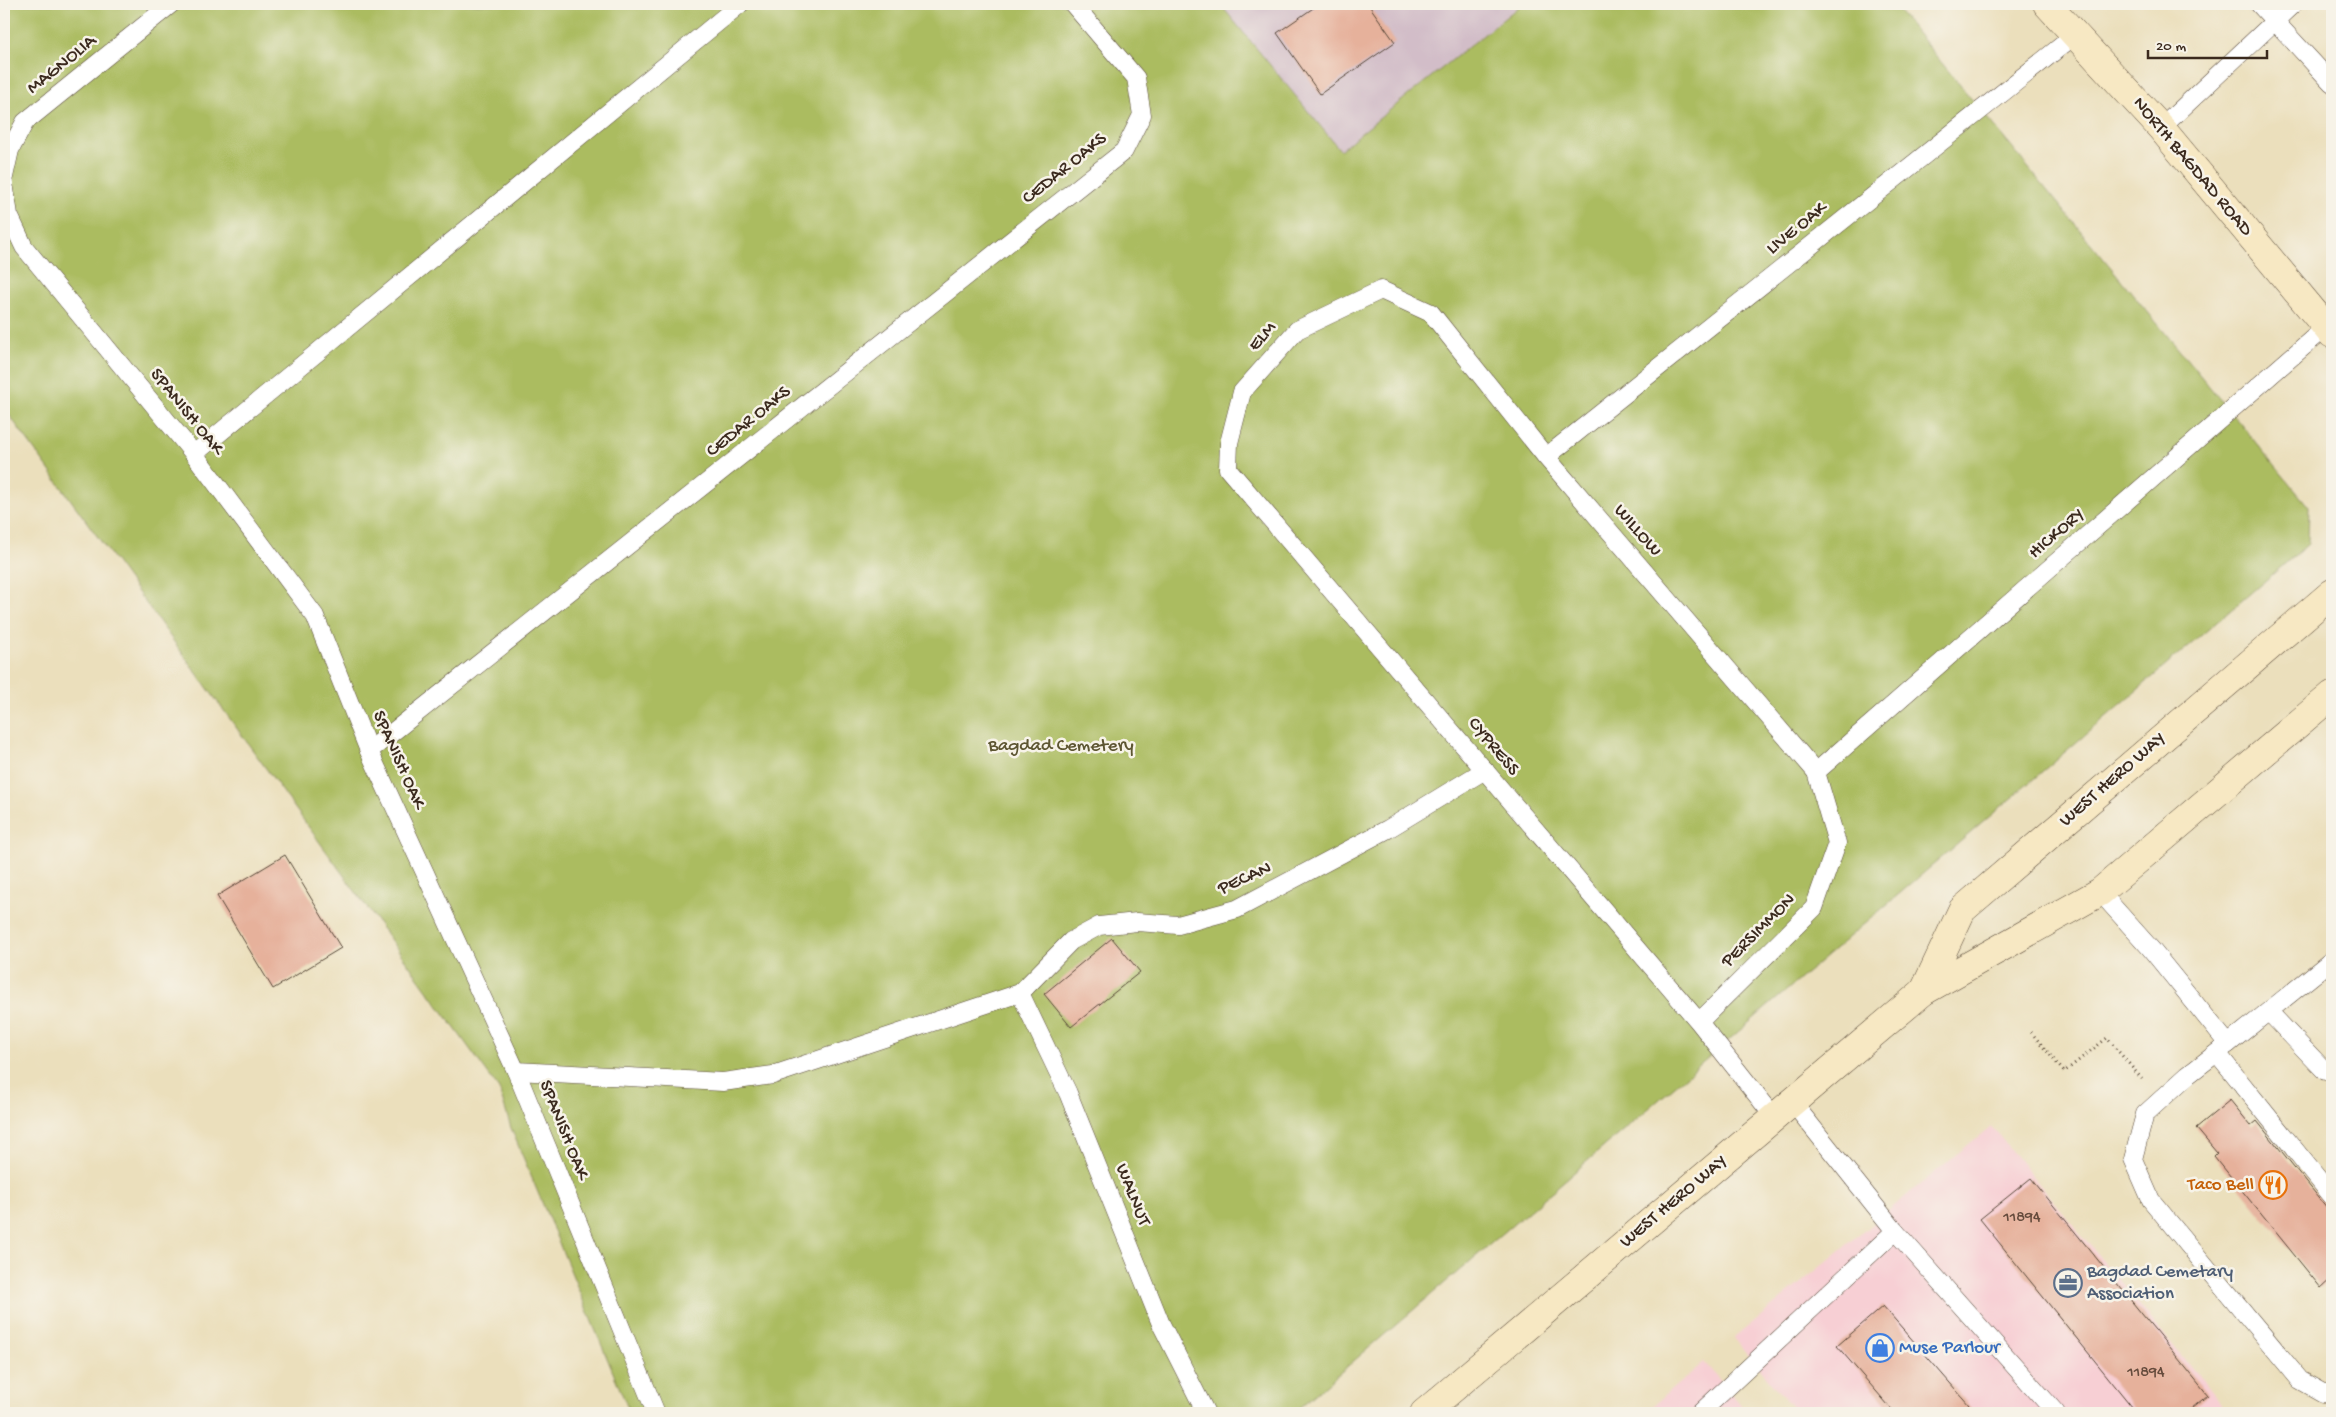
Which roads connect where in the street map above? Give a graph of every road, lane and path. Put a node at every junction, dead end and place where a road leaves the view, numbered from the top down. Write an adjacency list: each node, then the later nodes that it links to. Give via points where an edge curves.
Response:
1 (171, 4): 11 (lane, MAGNOLIA, via 25,122 10,150)
2 (740, 4): 15 (lane)
3 (1073, 4): 20 (lane, CEDAR OAKS, via 1136,78 1142,116 1124,151)
4 (2047, 4): 8 (main road, NORTH BAGDAD ROAD)
5 (2258, 4): 7 (lane)
6 (2293, 4): 7 (lane)
7 (2274, 21): 9 (lane); 10 (lane)
8 (2075, 34): 10 (main road, NORTH BAGDAD ROAD); 16 (lane, LIVE OAK)
9 (2332, 83)
10 (2161, 128): 14 (main road, NORTH BAGDAD ROAD)
11 (4, 177)
12 (4, 183): 15 (lane, SPANISH OAK, via 9,215 24,247)
13 (1431, 313): 16 (lane, WILLOW); 17 (lane, ELM, via 1381,290 1297,330 1242,392 1229,443 1228,470)
14 (2329, 330): 22 (lane, HICKORY)
15 (194, 454): 20 (lane, SPANISH OAK, via 315,616)
16 (1546, 457): 22 (lane, WILLOW)
17 (1255, 501): 21 (lane, CYPRESS)
18 (2332, 593): 25 (main road, WEST HERO WAY, via 1962,910)
19 (2332, 695): 23 (main road, WEST HERO WAY)
20 (369, 751): 31 (lane, SPANISH OAK)
21 (1484, 770): 26 (lane, PECAN, via 1388,829 1237,909 1178,925 1137,922 1099,926 1071,942); 28 (lane, CYPRESS)
22 (1816, 772): 28 (lane, PERSIMMON, via 1837,843 1814,908)
23 (2100, 892): 25 (main road, WEST HERO WAY); 30 (lane, via 2151,949)
24 (2332, 960): 27 (lane)
25 (1924, 990): 34 (main road, WEST HERO WAY)
26 (1020, 993): 31 (lane, via 773,1075 723,1082); 39 (lane, WALNUT, via 1068,1093 1161,1324)
27 (2270, 1012): 30 (lane); 32 (lane)
28 (1699, 1022): 34 (lane, CYPRESS)
29 (2032, 1032): 33 (path, via 2064,1072 2107,1038)
30 (2222, 1049): 33 (lane); 35 (lane)
31 (516, 1071): 38 (lane, SPANISH OAK)
32 (2325, 1071)
33 (2160, 1100): 37 (lane, via 2145,1114 2133,1159 2151,1200 2300,1380 2323,1393)
34 (1784, 1111): 36 (lane, CYPRESS); 40 (main road, WEST HERO WAY)
35 (2332, 1196)
36 (1896, 1230): 41 (lane); 42 (lane, CYPRESS)
37 (2332, 1393)
38 (656, 1413)
39 (1206, 1413)
40 (1424, 1413)
41 (1700, 1413)
42 (2056, 1413)

